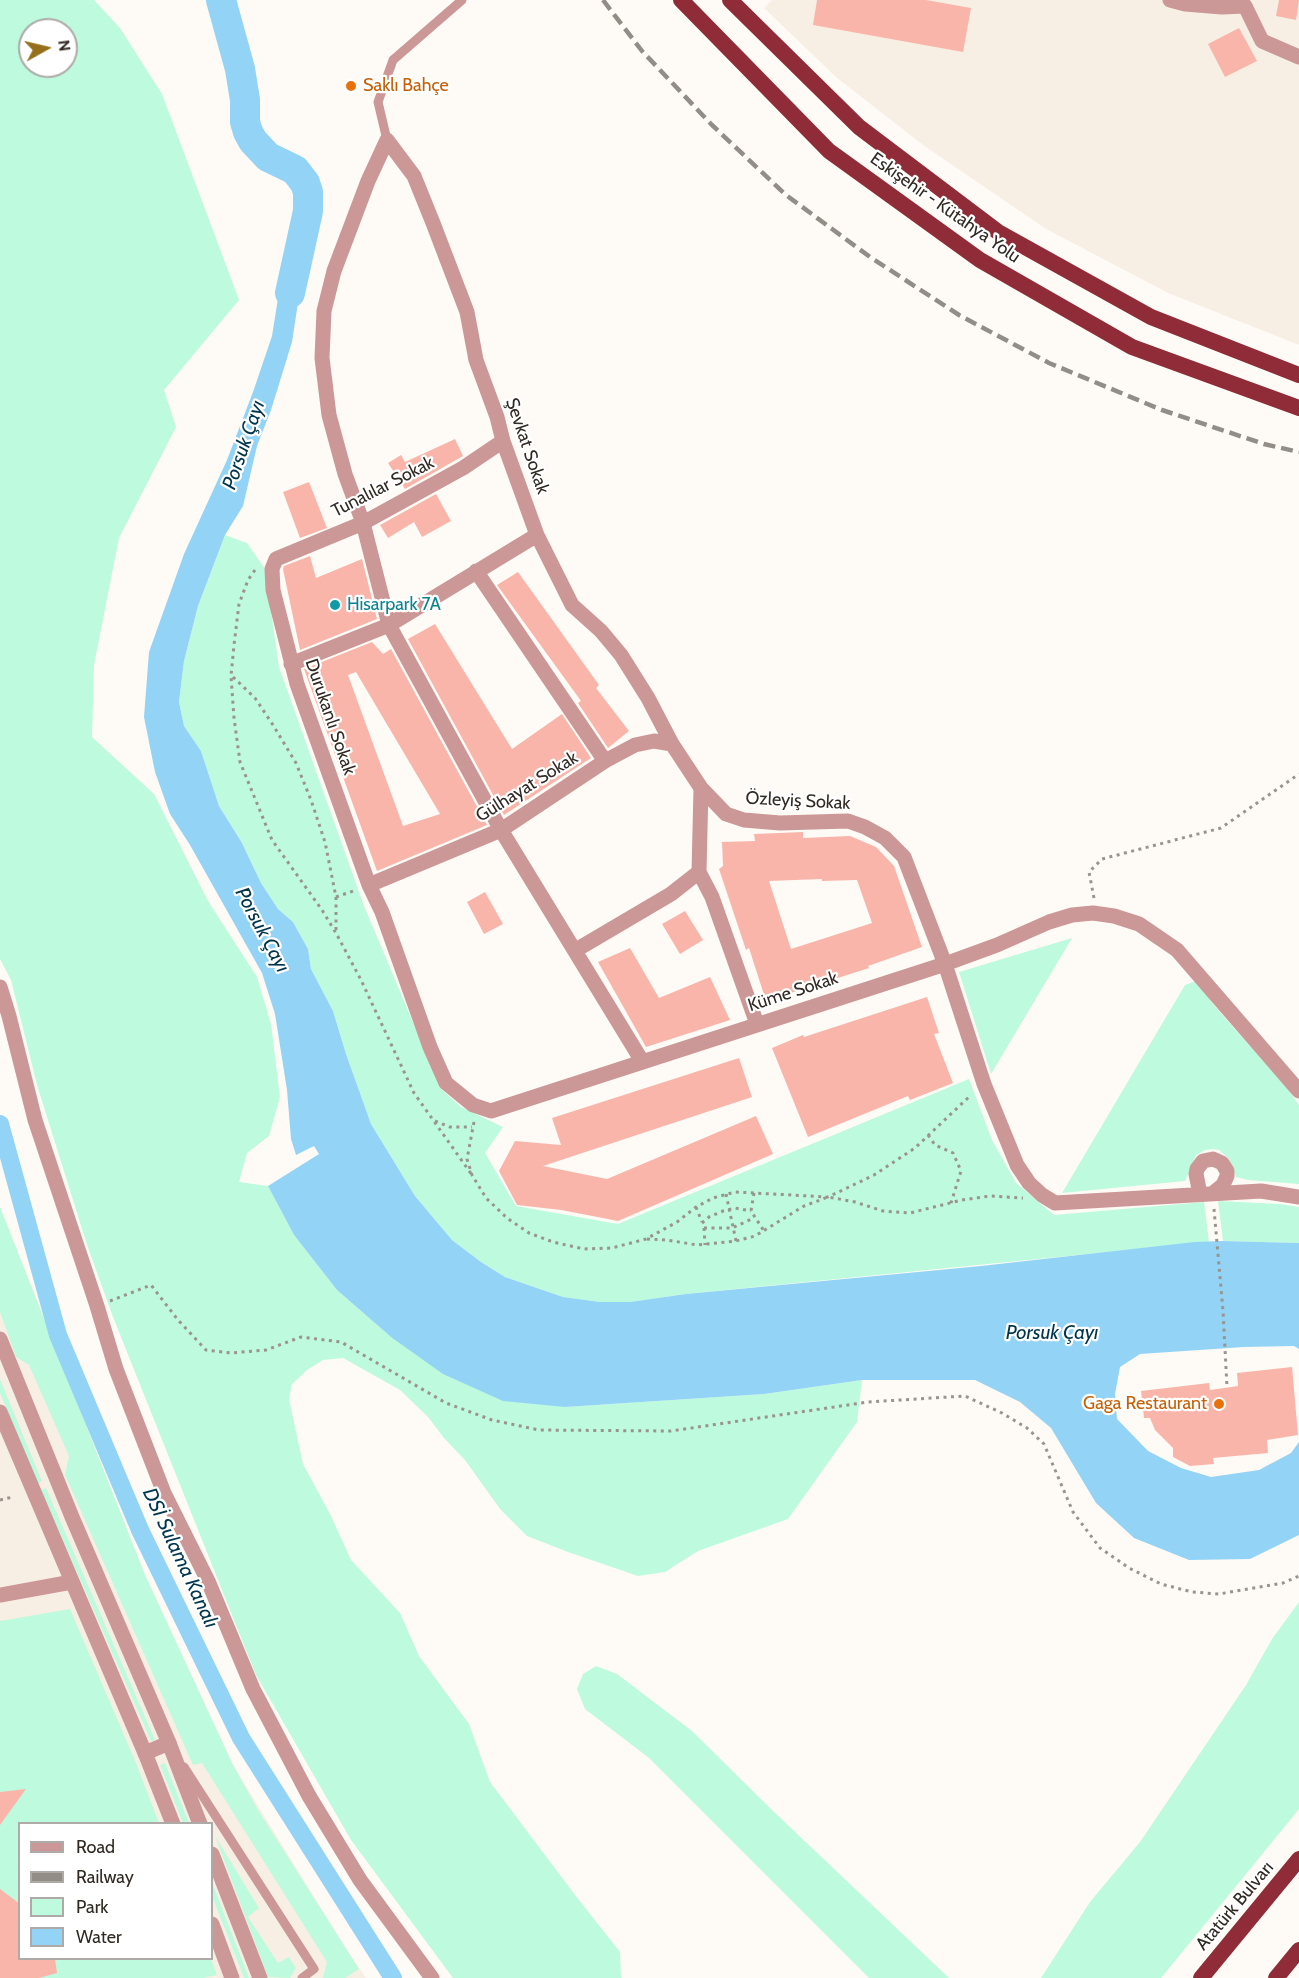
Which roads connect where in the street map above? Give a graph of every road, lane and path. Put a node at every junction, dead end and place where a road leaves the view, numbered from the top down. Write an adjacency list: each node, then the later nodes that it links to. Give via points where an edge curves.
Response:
1 (462, 0): 7 (lane, via 393,60 378,102)
2 (681, 0): 9 (highway, Eskişehir - Kütahya Yolu, via 829,151 980,260 1132,347)
3 (730, 0): 8 (highway, Eskişehir - Kütahya Yolu, via 859,127 998,232 1150,317)
4 (1170, 0): 5 (street, via 1222,7)
5 (1245, 3): 6 (street, via 1262,41)
6 (1299, 57)
7 (387, 140): 10 (street, Şevkat Sokak, via 414,176 433,223 467,312 476,360); 11 (street, via 334,271 324,311 322,358 329,415)
8 (1299, 375)
9 (1299, 408)
10 (503, 441): 11 (street, Tunalılar Sokak, via 463,468); 12 (street, Şevkat Sokak)
11 (363, 523): 13 (street, Tunalılar Sokak); 16 (street)
12 (537, 535): 15 (street); 19 (street, Şevkat Sokak, via 572,605 621,655)
13 (276, 558): 17 (street, Durukanlı Sokak, via 272,568 273,590)
14 (261, 562): 18 (path, via 248,580 239,604)
15 (476, 572): 16 (street); 20 (street)
16 (389, 625): 17 (street); 23 (street)
17 (291, 664): 25 (street, Durukanlı Sokak)
18 (231, 676): 26 (path, via 255,698 296,763 325,842); 28 (path, via 240,762 252,795 272,840)
19 (672, 744): 20 (street, Gülhayat Sokak, via 654,741 634,745); 22 (street, Özleyiş Sokak)
20 (605, 761): 23 (street, Gülhayat Sokak)
21 (1299, 774): 27 (path, via 1221,828 1102,859 1089,873 1096,904)
22 (701, 788): 24 (street); 30 (street, Özleyiş Sokak, via 726,814 744,820 848,821 885,838 904,857)
23 (501, 830): 25 (street, Gülhayat Sokak); 29 (street)
24 (699, 872): 29 (street, via 671,894); 32 (street, via 712,897)
25 (369, 885): 26 (path); 36 (street, via 446,1083 473,1105)
26 (336, 897): 28 (path)
27 (1093, 913): 30 (street, Küme Sokak, via 1049,922); 35 (street, Küme Sokak, via 1139,924 1177,950)
28 (336, 933): 37 (path, via 414,1093)
29 (576, 950): 33 (street)
30 (945, 964): 32 (street, Küme Sokak); 34 (street, Özleyiş Sokak)
31 (0, 987): 59 (street, via 35,1120)
32 (757, 1024): 33 (street, Küme Sokak)
33 (642, 1061): 36 (street, Küme Sokak)
34 (984, 1084): 39 (path); 44 (street, Özleyiş Sokak, via 1017,1165)
35 (1299, 1091)
36 (490, 1111): 38 (path, via 475,1119)
37 (434, 1120): 38 (path, via 450,1127); 40 (path)
38 (472, 1127): 40 (path, via 467,1159)
39 (928, 1136): 45 (path, via 874,1175); 47 (path, via 935,1145 953,1153 961,1171)
40 (472, 1175): 56 (path, via 486,1198 507,1218 529,1233 553,1242 584,1249 612,1248)
41 (754, 1193): 42 (path); 45 (path); 50 (path)
42 (726, 1194): 48 (path); 49 (path)
43 (1207, 1194): 44 (street, via 1055,1203); 46 (street, via 1261,1191); 61 (path, via 1217,1231)
44 (1042, 1195): 47 (path, via 1018,1199 990,1196)
45 (828, 1197): 47 (path, via 883,1211 910,1213); 55 (path, via 804,1206)
46 (1299, 1197)
47 (951, 1203)
48 (696, 1207): 52 (path); 56 (path)
49 (728, 1210): 50 (path); 52 (path); 54 (path)
50 (751, 1210): 51 (path)
51 (754, 1218): 54 (path); 55 (path)
52 (702, 1223): 53 (path)
53 (704, 1228): 54 (path); 58 (path)
54 (732, 1228): 57 (path)
55 (764, 1231): 57 (path)
56 (646, 1239): 58 (path)
57 (736, 1241): 58 (path)
58 (705, 1245)
59 (97, 1306): 65 (path, via 151,1286 206,1350 266,1350 301,1337 341,1342 446,1402 492,1420 539,1430 671,1431 868,1402 965,1396 1027,1428 1044,1444 1073,1512 1100,1548 1129,1568 1161,1584 1218,1594 1273,1585); 79 (street, via 116,1369 164,1493 208,1581 253,1689 309,1796 360,1880)
60 (0, 1339): 68 (street)
61 (1227, 1387)
62 (0, 1412): 66 (street)
63 (13, 1497): 64 (path)
64 (0, 1500)
65 (1299, 1576)
66 (72, 1582): 67 (street); 69 (street)
67 (0, 1595)
68 (169, 1743): 69 (street); 71 (street); 78 (lane, via 314,1969)
69 (146, 1753): 70 (street)
70 (172, 1822)
71 (199, 1822)
72 (213, 1857): 77 (street)
73 (1299, 1860): 80 (highway, Atatürk Bulvarı)
74 (213, 1927): 76 (street)
75 (1299, 1950): 81 (highway)
76 (232, 1978)
77 (260, 1978)
78 (302, 1978)
79 (432, 1978)
80 (1201, 1978)
81 (1276, 1978)

